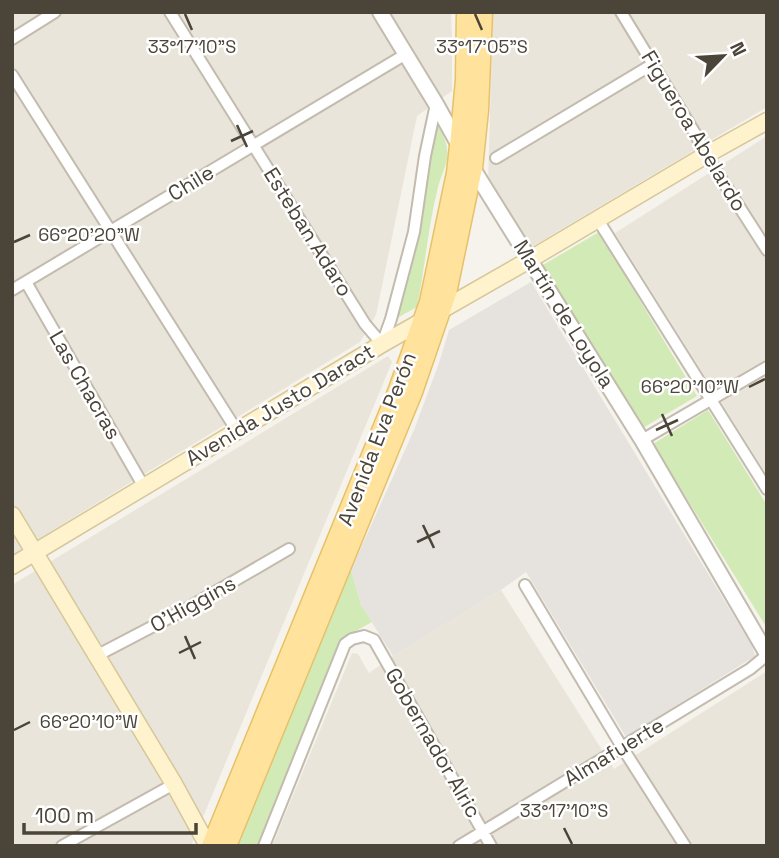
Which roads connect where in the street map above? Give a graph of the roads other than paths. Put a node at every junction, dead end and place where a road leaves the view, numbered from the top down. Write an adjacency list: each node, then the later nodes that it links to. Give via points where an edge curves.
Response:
1 (55, 12): 7 (street)
2 (170, 12): 13 (street, Esteban Adaro)
3 (380, 12): 8 (street, Martín de Loyola)
4 (467, 12): 14 (main road, Avenida Eva Perón)
5 (483, 12): 17 (main road, Avenida Eva Perón)
6 (621, 12): 9 (street, Figueroa Abelardo)
7 (12, 39)
8 (406, 54): 11 (street, Martín de Loyola); 13 (street, Chile)
9 (653, 64): 15 (street, Figueroa Abelardo); 16 (street)
10 (12, 75): 19 (street)
11 (436, 104): 14 (street, Martín de Loyola); 26 (street, Avenida Eva Perón, via 414,232)
12 (767, 121): 15 (main road, Avenida Justo Daract)
13 (254, 145): 19 (street, Chile); 26 (street, Esteban Adaro)
14 (459, 146): 17 (street, Martín de Loyola); 25 (main road, Avenida Eva Perón)
15 (706, 155): 18 (main road, Avenida Justo Daract); 20 (street, Figueroa Abelardo)
16 (496, 158)
17 (473, 168): 21 (street, Martín de Loyola); 24 (main road, Avenida Eva Perón)
18 (597, 220): 21 (main road, Avenida Justo Daract); 28 (street)
19 (112, 231): 22 (street, Chile); 29 (street)
20 (767, 250)
21 (530, 260): 24 (main road, Avenida Justo Daract); 30 (street, Martín de Loyola)
22 (26, 282): 23 (street, Chile); 31 (street, Las Chacras)
23 (12, 290)
24 (440, 311): 25 (main road, Avenida Justo Daract); 46 (main road, Avenida Eva Perón, via 413,392)
25 (422, 322): 26 (main road, Avenida Justo Daract); 45 (main road, Avenida Eva Perón)
26 (382, 344): 29 (main road, Avenida Justo Daract)
27 (767, 367): 28 (street)
28 (712, 400): 30 (street); 32 (street)
29 (237, 431): 31 (main road, Avenida Justo Daract)
30 (642, 440): 38 (street, Martín de Loyola)
31 (144, 487): 35 (main road, Avenida Justo Daract)
32 (767, 489)
33 (12, 515): 35 (main road)
34 (289, 549): 39 (street, O'Higgins)
35 (34, 553): 36 (main road, Avenida Justo Daract); 39 (main road)
36 (12, 565)
37 (525, 585): 40 (street)
38 (767, 654): 40 (street, Almafuerte)
39 (96, 656): 41 (main road)
40 (622, 747): 42 (street, Almafuerte); 43 (street)
41 (174, 784): 44 (street); 45 (main road)
42 (482, 830): 47 (street, Gobernador Alric, via 374,640 364,636 345,644); 48 (street, Almafuerte); 49 (street, Gobernador Alric)
43 (682, 845)
44 (62, 846)
45 (209, 846)
46 (227, 846)
47 (264, 846)
48 (458, 846)
49 (491, 846)

